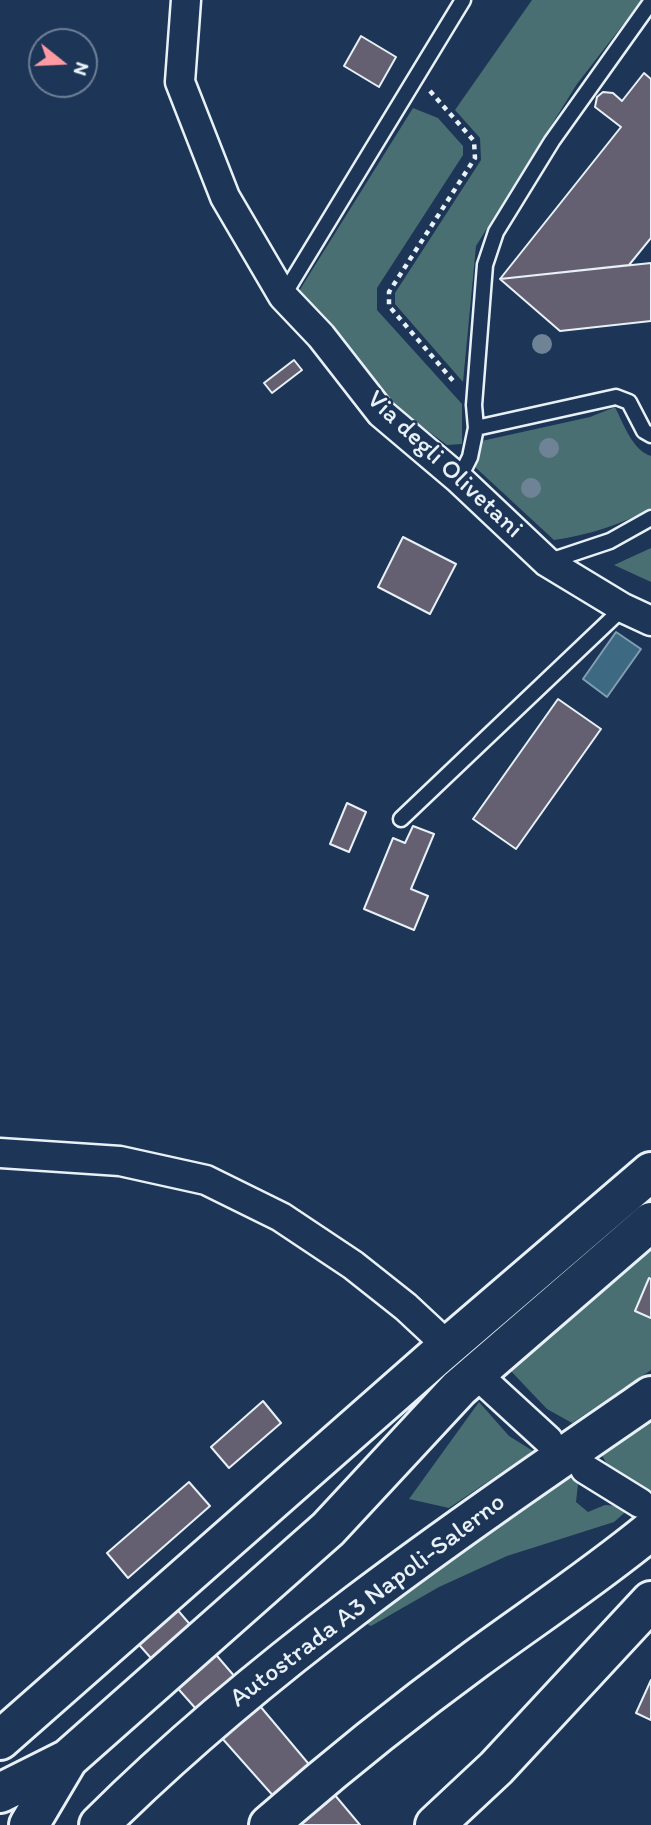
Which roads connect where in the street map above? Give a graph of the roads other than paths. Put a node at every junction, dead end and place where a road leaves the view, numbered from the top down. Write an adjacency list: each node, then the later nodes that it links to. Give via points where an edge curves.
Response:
1 (200, 0): 4 (lane)
2 (463, 0): 5 (lane)
3 (651, 2): 6 (lane, via 552,141 496,232 485,265)
4 (185, 13): 5 (street, Via degli Olivetani, via 180,82 225,197)
5 (282, 296): 8 (street, Via degli Olivetani, via 321,336 381,413)
6 (475, 428): 7 (lane, via 616,397 629,402); 8 (lane, via 470,457)
7 (651, 435)
8 (459, 479): 10 (street, Via degli Olivetani)
9 (651, 518): 10 (lane, via 610,541)
10 (547, 562): 11 (street, Via degli Olivetani)
11 (623, 608): 12 (street, Via degli Olivetani); 13 (lane)
12 (651, 621)
13 (401, 819)
14 (0, 1153): 17 (street, via 120,1161 206,1180 281,1217 352,1265)
15 (651, 1172): 24 (highway)
16 (651, 1222): 25 (highway, via 459,1388 328,1529)
17 (436, 1335)
18 (487, 1384): 20 (street)
19 (651, 1396): 28 (highway, Autostrada A3 Napoli-Salerno, via 291,1654 145,1779)
20 (548, 1440)
21 (585, 1469): 22 (street)
22 (646, 1516): 29 (highway, via 601,1571 475,1660)
23 (651, 1601): 30 (highway, via 496,1768)
24 (0, 1740)
25 (68, 1759): 26 (highway); 27 (highway)
26 (0, 1793)
27 (29, 1825)
28 (99, 1825)
29 (269, 1825)
30 (435, 1825)

